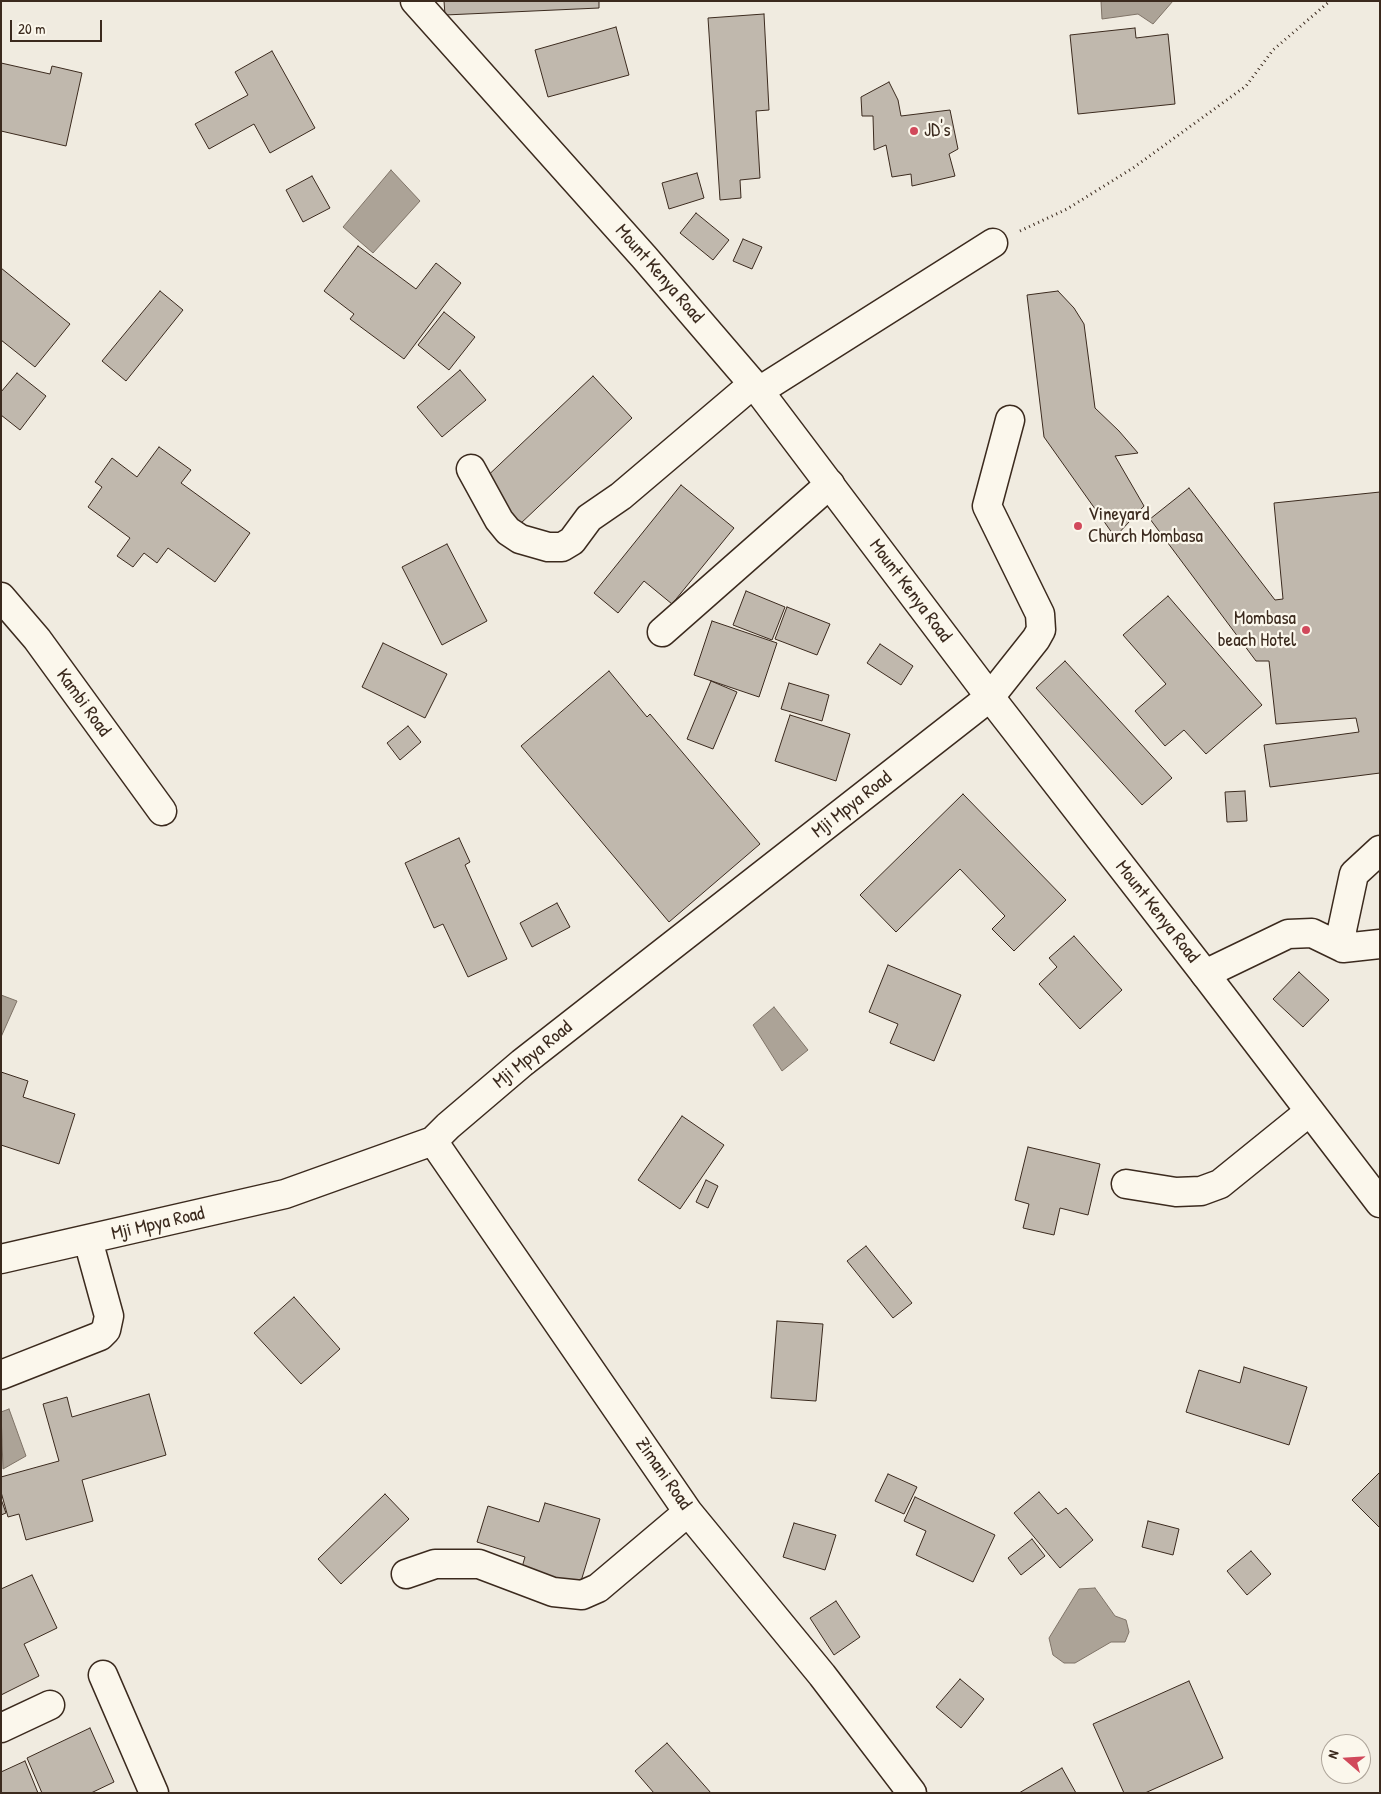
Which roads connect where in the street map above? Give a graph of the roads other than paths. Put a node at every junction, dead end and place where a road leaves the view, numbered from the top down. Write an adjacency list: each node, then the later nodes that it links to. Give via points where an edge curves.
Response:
1 (415, 1): 3 (street, Mount Kenya Road)
2 (993, 243): 3 (street)
3 (756, 387): 5 (street, via 589,518 572,541 562,548 520,540 508,531); 6 (street, Mount Kenya Road)
4 (1010, 420): 9 (street, Mji Mpya Road, via 988,506 1040,614 1041,630)
5 (472, 468)
6 (830, 484): 8 (street); 9 (street, Mount Kenya Road)
7 (1, 597): 10 (street, Kambi Road, via 37,639)
8 (662, 632)
9 (990, 697): 14 (street, Mount Kenya Road); 16 (street, Mji Mpya Road, via 522,1063)
10 (162, 811)
11 (1380, 850): 13 (street, via 1354,874 1342,930)
12 (1380, 944): 13 (street)
13 (1343, 948): 14 (street, via 1312,933 1288,934)
14 (1205, 974): 15 (street, Mount Kenya Road)
15 (1309, 1112): 17 (street, via 1220,1184 1201,1191 1176,1192); 18 (street, Mount Kenya Road)
16 (433, 1141): 19 (street, Mji Mpya Road, via 285,1194); 22 (street, Zimani Road)
17 (1126, 1184)
18 (1380, 1203)
19 (88, 1240): 20 (street, Mji Mpya Road); 21 (street, via 110,1316 106,1330 100,1336)
20 (1, 1259)
21 (1, 1375)
22 (688, 1512): 23 (street, via 598,1588 582,1594 553,1592 478,1564 435,1564); 28 (street, Zimani Road, via 822,1675)
23 (406, 1574)
24 (103, 1675): 27 (street)
25 (50, 1705): 26 (street)
26 (1, 1728)
27 (154, 1793)
28 (912, 1793)

